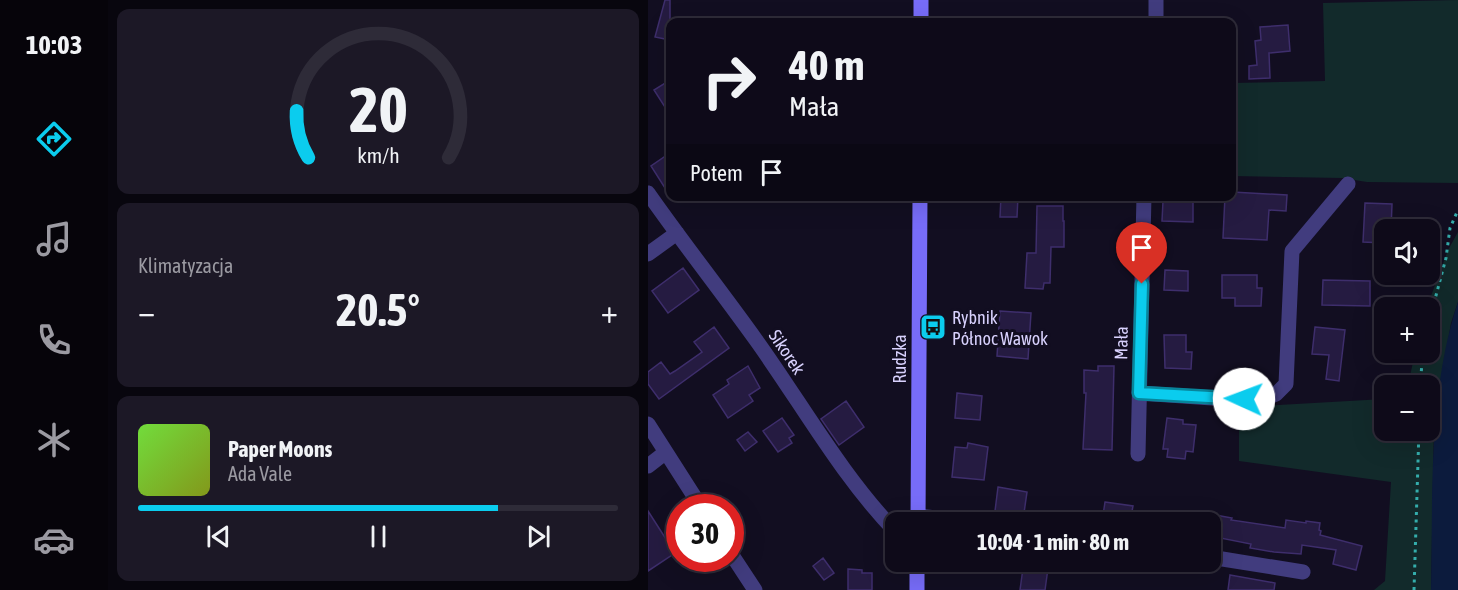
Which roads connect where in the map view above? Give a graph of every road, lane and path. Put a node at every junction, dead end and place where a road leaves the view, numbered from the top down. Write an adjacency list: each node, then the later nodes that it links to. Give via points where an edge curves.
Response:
1 (921, 0): 3 (main road)
2 (1156, 0): 4 (street)
3 (921, 18)
4 (1156, 18)
5 (1348, 184): 13 (street, via 1292,251 1286,384 1276,394 1261,400)
6 (648, 193): 10 (street, Sikorek)
7 (920, 201): 20 (main road, Rudzka)
8 (1144, 201): 13 (street, Mała)
9 (1458, 210): 12 (path, via 1450,228)
10 (677, 232): 11 (street); 21 (street, Sikorek, via 811,422)
11 (648, 254)
12 (1436, 297)
13 (1139, 393): 17 (street, Mała)
14 (648, 424): 16 (street)
15 (1419, 441): 28 (path)
16 (666, 452): 18 (street); 19 (street)
17 (1138, 454)
18 (648, 466)
19 (693, 494)
20 (918, 512)
21 (885, 519)
22 (1221, 559): 25 (street)
23 (743, 572): 26 (street)
24 (918, 572): 27 (main road)
25 (1303, 572)
26 (755, 590)
27 (917, 590)
28 (1414, 590)

